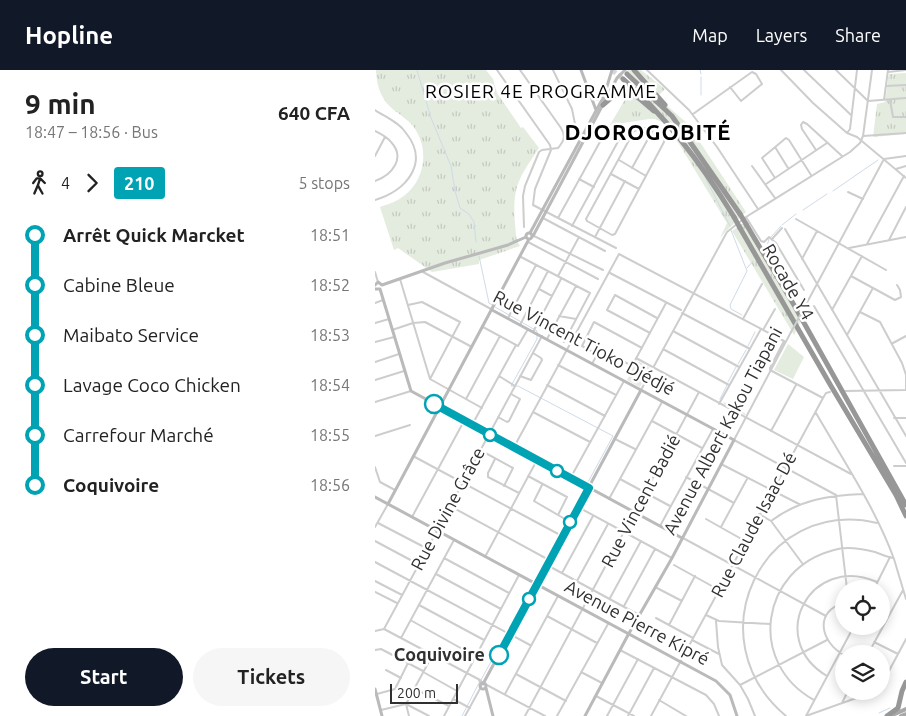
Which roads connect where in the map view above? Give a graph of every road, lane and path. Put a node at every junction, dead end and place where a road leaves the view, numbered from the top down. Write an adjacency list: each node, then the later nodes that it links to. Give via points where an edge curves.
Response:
1 (497, 70): 46 (street)
2 (520, 70): 46 (street, via 564,132 562,143)
3 (553, 70): 42 (street, via 572,110 576,129)
4 (581, 70): 20 (street)
5 (634, 70): 31 (highway)
6 (647, 70): 29 (street)
7 (781, 70): 37 (street)
8 (804, 70): 30 (street)
9 (836, 70): 19 (street)
10 (857, 70): 19 (street)
11 (872, 70): 24 (street)
12 (906, 70): 14 (street)
13 (611, 71): 15 (street, via 614,76); 21 (street)
14 (888, 71): 17 (street)
15 (624, 75): 26 (street); 31 (highway, Rocade Y4); 33 (highway, Rocade Y4)
16 (906, 85): 17 (street)
17 (886, 86): 25 (street)
18 (730, 87): 18 (street, via 741,101 762,84 753,72); 29 (street)
19 (855, 90): 24 (street); 30 (street)
20 (591, 96): 21 (street, via 598,99); 28 (street)
21 (604, 96): 28 (street)
22 (906, 98): 23 (street)
23 (890, 100): 25 (street); 32 (street, via 893,117)
24 (868, 101): 25 (street); 40 (street)
25 (883, 101)
26 (603, 105): 33 (highway, via 614,95 628,92); 42 (street)
27 (375, 110): 73 (street, via 406,132 413,144 415,158 403,186 393,194)
28 (596, 110): 42 (street)
29 (693, 114): 75 (street)
30 (851, 115): 35 (street)
31 (672, 116): 261 (highway, Rocade Y4, bridge, via 746,224)
32 (906, 117)
33 (666, 121): 270 (highway, Rocade Y4, bridge, via 734,217)
34 (653, 128): 52 (street, via 635,130); 56 (street); 61 (street, via 665,140)
35 (850, 129): 37 (street); 39 (street)
36 (375, 131): 41 (street)
37 (847, 133): 39 (street)
38 (906, 133): 40 (street)
39 (855, 136): 43 (street)
40 (863, 136): 43 (street)
41 (385, 137): 48 (street); 65 (street, via 393,143 396,164 390,174)
42 (584, 137): 76 (street)
43 (862, 140): 49 (street); 51 (street)
44 (827, 143): 47 (street); 47 (street, via 802,123 802,129); 49 (street)
45 (775, 147): 53 (street, via 787,138); 57 (street); 63 (street, via 762,159)
46 (551, 150): 76 (street, via 533,200 533,205); 82 (street, via 539,152 525,186 522,205)
47 (816, 150): 53 (street)
48 (375, 154)
49 (842, 156): 60 (street)
50 (906, 156): 51 (street)
51 (884, 159): 58 (street); 72 (street, Avenue Albert Kakou Tiapani)
52 (619, 160): 56 (street); 59 (street)
53 (801, 160): 57 (street); 60 (street)
54 (752, 166): 67 (street)
55 (906, 166): 58 (street)
56 (632, 168): 61 (street)
57 (788, 169): 63 (street)
58 (896, 169): 62 (street)
59 (611, 174): 66 (street); 83 (street, via 586,219)
60 (811, 175): 71 (street)
61 (646, 176): 69 (street)
62 (905, 177): 93 (street)
63 (775, 178): 67 (street)
64 (579, 179): 68 (street); 68 (street, via 603,138 620,134); 79 (street)
65 (375, 181)
66 (625, 181): 69 (street); 83 (street)
67 (766, 184): 71 (street)
68 (594, 187): 81 (street)
69 (639, 188): 83 (street, via 615,235)
70 (848, 192): 72 (street)
71 (775, 198): 75 (street)
72 (863, 199): 92 (street, Avenue Albert Kakou Tiapani)
73 (375, 200)
74 (906, 207): 91 (street)
75 (757, 209): 77 (street)
76 (544, 212): 78 (street); 79 (street); 85 (street)
77 (746, 217): 90 (street, via 761,241 769,237); 122 (street, via 724,236)
78 (543, 218): 85 (street); 86 (street)
79 (558, 218): 81 (street)
80 (796, 219): 84 (street)
81 (572, 226): 87 (street)
82 (524, 227)
83 (599, 228): 87 (street)
84 (817, 231): 92 (street); 100 (street)
85 (531, 235): 89 (street, via 527,234); 97 (street)
86 (579, 237): 96 (street); 97 (street)
87 (595, 237): 94 (street)
88 (906, 237): 91 (street)
89 (528, 239): 99 (street); 101 (street); 105 (street)
90 (772, 239): 100 (street, via 783,229); 121 (street)
91 (889, 240): 93 (street)
92 (839, 244): 95 (street); 115 (street, Avenue Albert Kakou Tiapani)
93 (867, 244): 95 (street)
94 (616, 248)
95 (849, 248): 98 (street)
96 (605, 251)
97 (570, 252): 101 (street); 103 (street)
98 (862, 256): 104 (street); 110 (street)
99 (521, 257): 102 (street); 130 (street)
100 (802, 259): 115 (street)
101 (565, 262): 109 (street); 113 (street)
102 (536, 265): 106 (street); 135 (street)
103 (603, 270)
104 (886, 270)
105 (421, 271): 112 (street); 130 (street, Rue Vincent Tioko Djédjé)
106 (548, 271): 109 (street); 120 (street)
107 (375, 272): 117 (street)
108 (609, 273): 122 (street, via 619,254); 126 (street); 165 (street)
109 (557, 276): 111 (street)
110 (851, 276): 119 (street); 131 (street)
111 (562, 278): 118 (street); 123 (street)
112 (400, 279): 117 (street); 127 (street)
113 (598, 279)
114 (762, 284): 138 (street)
115 (817, 285): 131 (street); 175 (street, Avenue Albert Kakou Tiapani, bridge)
116 (897, 285): 119 (street, via 901,294 897,300)
117 (377, 286): 124 (street)
118 (576, 286): 134 (street); 139 (street, via 590,293)
119 (873, 288): 133 (street)
120 (539, 289): 123 (street); 142 (street)
121 (804, 290)
122 (693, 293): 132 (street); 138 (street)
123 (552, 296): 148 (street)
124 (383, 300): 125 (street); 137 (street)
125 (375, 303)
126 (665, 303): 132 (street); 136 (street)
127 (408, 305): 141 (street); 151 (street, via 422,302 459,321)
128 (813, 306): 191 (street)
129 (775, 309): 146 (street)
130 (492, 310): 135 (street, Rue Vincent Tioko Djédjé); 143 (street)
131 (832, 310): 150 (street)
132 (681, 312): 147 (street); 164 (street)
133 (860, 312): 150 (street); 159 (street, via 880,322)
134 (559, 316): 139 (street); 156 (street)
135 (508, 318): 142 (street, Rue Vincent Tioko Djédjé)
136 (657, 318): 149 (street); 149 (street, via 615,295 607,310)
137 (389, 319): 140 (street); 145 (street)
138 (743, 319): 146 (street)
139 (576, 320): 158 (street)
140 (375, 323)
141 (413, 323): 145 (street); 151 (street, via 425,322); 179 (street)
142 (520, 324): 144 (street, Rue Vincent Tioko Djédjé)
143 (483, 327): 152 (street); 161 (street)
144 (528, 329): 148 (street, Rue Vincent Tioko Djédjé); 160 (street, via 519,346)
145 (392, 330): 155 (street)
146 (762, 330): 164 (street); 175 (street, via 784,341)
147 (673, 331): 163 (street); 173 (street)
148 (533, 332): 153 (street, Rue Vincent Tioko Djédjé)
149 (650, 333): 162 (street)
150 (847, 334): 188 (street)
151 (453, 336): 161 (street); 179 (street)
152 (500, 336): 160 (street); 198 (street)
153 (542, 336): 156 (street, Rue Vincent Tioko Djédjé); 166 (street, Rue Divine Grâce)
154 (906, 336): 159 (street)
155 (394, 337): 157 (street); 167 (street)
156 (547, 340): 165 (street, Rue Vincent Tioko Djédjé)
157 (375, 342)
158 (564, 342)
159 (892, 344): 189 (street, via 904,367)
160 (516, 345): 177 (street)
161 (472, 347): 186 (street)
162 (642, 348): 168 (street, via 594,322 582,346); 169 (street)
163 (663, 349): 174 (street); 185 (street)
164 (750, 349): 173 (street)
165 (566, 350): 171 (street, Rue Vincent Tioko Djédjé); 172 (street)
166 (533, 353): 178 (street, Rue Divine Grâce); 178 (street, via 542,360 530,380)
167 (399, 354): 170 (street); 176 (street)
168 (597, 354): 169 (street, via 600,348 632,366); 171 (street)
169 (636, 358): 174 (street)
170 (375, 362)
171 (593, 363): 181 (street, Rue Vincent Tioko Djédjé)
172 (558, 365): 183 (street); 196 (street)
173 (740, 367): 185 (street)
174 (653, 368): 187 (street); 193 (street)
175 (770, 370): 182 (street); 209 (street, Avenue Albert Kakou Tiapani)
176 (404, 371): 180 (street); 192 (street)
177 (499, 376): 184 (street); 203 (street)
178 (520, 376): 184 (street, Rue Divine Grâce)
179 (430, 379): 186 (street)
180 (375, 380)
181 (624, 381): 187 (street, Rue Vincent Tioko Djédjé); 196 (street)
182 (796, 384): 197 (street); 217 (street)
183 (547, 385): 204 (street); 207 (street)
184 (515, 386): 195 (street, Rue Divine Grâce)
185 (730, 386): 201 (street)
186 (449, 390): 198 (street); 202 (street)
187 (641, 390): 199 (street, Rue Vincent Tioko Djédjé); 222 (street)
188 (878, 390): 189 (street); 191 (street); 210 (street)
189 (906, 390)
190 (845, 391): 191 (street)
191 (863, 391): 234 (street)
192 (411, 392): 200 (street); 202 (street)
193 (699, 392): 201 (street); 206 (street, Rue Vincent Badié)
194 (830, 392): 197 (street, Rue Claude Isaac Dé, via 826,392)
195 (511, 394): 208 (street, Rue Divine Grâce); 208 (street, via 520,399 509,421)
196 (616, 396): 207 (street)
197 (823, 398): 205 (street, Rue Claude Isaac Dé)
198 (466, 399): 203 (street)
199 (662, 401): 206 (street, Rue Vincent Tioko Djédjé); 213 (street)
200 (375, 402)
201 (719, 404): 209 (street)
202 (439, 407): 212 (street); 230 (street)
203 (482, 408): 215 (street)
204 (533, 412): 224 (street); 226 (street)
205 (815, 412): 225 (street, Rue Claude Isaac Dé); 239 (street)
206 (687, 414): 216 (street, Rue Vincent Tioko Djédjé); 219 (street, Rue Vincent Badié)
207 (605, 416): 224 (street)
208 (498, 417): 218 (street, Rue Divine Grâce)
209 (746, 418): 217 (street); 223 (street, Avenue Albert Kakou Tiapani)
210 (894, 418): 211 (street); 221 (street)
211 (906, 418)
212 (464, 421): 215 (street); 238 (street)
213 (652, 421): 219 (street); 229 (street)
214 (409, 425): 220 (street)
215 (472, 425): 218 (street)
216 (713, 428): 223 (street, Rue Vincent Tioko Djédjé); 227 (street)
217 (771, 431): 225 (street)
218 (489, 434): 226 (street); 228 (street, Rue Divine Grâce)
219 (676, 434): 227 (street); 253 (street, Rue Vincent Badié)
220 (375, 436)
221 (906, 436)
222 (615, 439): 229 (street); 248 (street)
223 (734, 440): 233 (street, Avenue Albert Kakou Tiapani); 236 (street)
224 (590, 442): 242 (street)
225 (797, 445): 236 (street, Rue Claude Isaac Dé); 239 (street)
226 (514, 447): 232 (street)
227 (702, 448): 241 (street)
228 (479, 450): 231 (street); 245 (street, Rue Divine Grâce)
229 (636, 450): 243 (street)
230 (413, 456): 238 (street); 250 (street)
231 (496, 458): 247 (street, via 487,476); 247 (street, via 513,468)
232 (537, 460): 240 (street); 242 (street)
233 (721, 464): 244 (street); 249 (street, Avenue Albert Kakou Tiapani)
234 (906, 464): 235 (street)
235 (894, 466)
236 (785, 467): 251 (street, Rue Claude Isaac Dé); 255 (street)
237 (375, 468): 250 (street, via 380,482)
238 (438, 469): 245 (street); 271 (street)
239 (851, 474): 254 (street)
240 (528, 476): 246 (street); 252 (street)
241 (686, 477): 249 (street); 263 (street)
242 (571, 478): 248 (street)
243 (620, 479): 253 (street); 257 (street)
244 (747, 479): 251 (street); 258 (street)
245 (462, 482): 262 (street, Rue Divine Grâce); 265 (street)
246 (543, 484): 268 (street, via 534,501); 268 (street, via 567,497)
247 (504, 486): 252 (street)
248 (589, 488): 257 (street); 264 (street)
249 (707, 489): 258 (street); 286 (street, Avenue Albert Kakou Tiapani)
250 (395, 490): 259 (street)
251 (772, 491): 260 (street); 267 (street, Rue Claude Isaac Dé)
252 (519, 493): 265 (street)
253 (645, 493): 263 (street); 266 (street, Rue Vincent Badié)
254 (863, 494): 255 (street); 277 (street)
255 (836, 495): 260 (street); 274 (street)
256 (375, 497): 259 (street, Avenue Pierre Kipré)
257 (609, 498): 266 (street)
258 (735, 503): 281 (street)
259 (387, 504): 271 (street, Avenue Pierre Kipré); 276 (street)
260 (799, 504): 273 (street)
261 (906, 505)
262 (450, 506): 282 (street, Rue Divine Grâce); 283 (street)
263 (671, 506): 279 (street)
264 (578, 507): 269 (street); 275 (street)
265 (511, 508): 283 (street); 285 (street)
266 (634, 512): 279 (street); 284 (street, Rue Vincent Badié)
267 (759, 514): 273 (street); 290 (street, Rue Claude Isaac Dé)
268 (558, 515): 275 (street)
269 (593, 516): 278 (street); 307 (street)
270 (906, 516)
271 (412, 517): 282 (street, Avenue Pierre Kipré)
272 (706, 520): 281 (street)
273 (771, 521): 291 (street)
274 (839, 521): 277 (street); 291 (street, via 816,525); 293 (street)
275 (570, 522): 285 (street)
276 (378, 523): 280 (street); 292 (street)
277 (877, 523): 298 (street)
278 (608, 524): 284 (street); 317 (street)
279 (661, 526): 286 (street)
280 (375, 527)
281 (721, 528): 290 (street)
282 (436, 531): 287 (street, Avenue Pierre Kipré); 292 (street, Rue Divine Grâce)
283 (499, 532): 295 (street); 299 (street)
284 (623, 532): 289 (street); 321 (street, Rue Vincent Badié)
285 (562, 536): 299 (street)
286 (682, 538): 297 (street, Avenue Albert Kakou Tiapani); 304 (street)
287 (454, 540): 295 (street, Avenue Pierre Kipré); 296 (street)
288 (375, 541): 302 (street)
289 (641, 541): 294 (street); 329 (street)
290 (745, 541): 304 (street, Rue Claude Isaac Dé)
291 (786, 541): 301 (street); 311 (street)
292 (427, 548): 302 (street, Rue Divine Grâce)
293 (842, 548): 298 (street, via 867,550); 301 (street, via 824,552); 310 (street)
294 (655, 549): 297 (street); 335 (street)
295 (485, 557): 308 (street, Avenue Pierre Kipré)
296 (444, 558): 306 (street); 326 (street)
297 (672, 558): 319 (street, Avenue Albert Kakou Tiapani)
298 (891, 558): 315 (street); 324 (street)
299 (549, 560): 303 (street)
300 (375, 562): 312 (street)
301 (802, 563): 323 (street)
302 (418, 564): 312 (street, Rue Divine Grâce)
303 (547, 565): 307 (street); 318 (street)
304 (733, 565): 311 (street); 322 (street, Rue Claude Isaac Dé)
305 (673, 566): 309 (street)
306 (436, 574): 320 (street); 337 (street)
307 (562, 574): 317 (street)
308 (519, 575): 318 (street, Avenue Pierre Kipré); 326 (street)
309 (695, 576): 322 (street); 331 (street)
310 (845, 576): 313 (street); 314 (street); 333 (street, via 822,584)
311 (755, 577): 323 (street); 348 (street)
312 (410, 580): 320 (street); 327 (street, Rue Divine Grâce)
313 (846, 580)
314 (871, 580)
315 (878, 580)
316 (375, 581): 327 (street)
317 (577, 581): 321 (street)
318 (537, 584): 328 (street, Avenue Pierre Kipré); 355 (street)
319 (655, 586): 331 (street); 340 (street, Avenue Albert Kakou Tiapani)
320 (427, 590): 334 (street); 350 (street)
321 (593, 590): 329 (street); 338 (street, Rue Vincent Badié)
322 (719, 590): 341 (street, Rue Claude Isaac Dé)
323 (780, 590): 333 (street); 349 (street)
324 (903, 590): 330 (street); 339 (street)
325 (375, 592): 332 (street)
326 (509, 593): 337 (street)
327 (402, 595): 332 (street, Rue Divine Grâce)
328 (558, 596): 338 (street, Avenue Pierre Kipré); 342 (street)
329 (609, 599): 335 (street)
330 (906, 599)
331 (682, 601): 351 (street)
332 (397, 603): 352 (street, Rue Divine Grâce)
333 (804, 603): 343 (street); 370 (street, via 798,626)
334 (419, 605): 345 (street); 361 (street)
335 (624, 607): 340 (street)
336 (835, 607): 343 (street)
337 (501, 609): 350 (street)
338 (583, 609): 347 (street, Avenue Pierre Kipré); 353 (street, Rue Vincent Badié)
339 (890, 613)
340 (639, 615): 356 (street, Avenue Albert Kakou Tiapani)
341 (706, 615): 346 (street); 359 (street, Rue Claude Isaac Dé)
342 (547, 616): 353 (street); 365 (street)
343 (826, 616): 362 (street, via 823,627)
344 (655, 618): 351 (street)
345 (411, 621): 358 (street); 374 (street)
346 (716, 621): 348 (street); 371 (street)
347 (609, 623): 356 (street, Avenue Pierre Kipré); 364 (street)
348 (742, 623): 349 (street); 390 (street, via 746,658)
349 (770, 624): 379 (street)
350 (493, 625): 355 (street); 361 (street)
351 (669, 625): 359 (street)
352 (384, 629): 354 (street); 358 (street)
353 (571, 630): 364 (street); 396 (street, Rue Vincent Badié)
354 (375, 631)
355 (510, 634): 365 (street); 393 (street)
356 (628, 634): 368 (street, Avenue Albert Kakou Tiapani); 377 (street, Avenue Pierre Kipré)
357 (878, 635): 363 (street)
358 (401, 638): 373 (street)
359 (693, 639): 371 (street); 377 (street, Rue Claude Isaac Dé)
360 (906, 639): 372 (street)
361 (484, 640): 374 (street)
362 (827, 640): 369 (street); 370 (street)
363 (874, 642): 366 (street); 372 (street)
364 (597, 643): 384 (street)
365 (530, 645): 386 (street)
366 (872, 645)
367 (375, 650): 378 (street, via 381,649)
368 (620, 650): 375 (street); 392 (street, Avenue Albert Kakou Tiapani)
369 (835, 650)
370 (803, 653): 379 (street); 387 (street)
371 (719, 654): 394 (street, via 723,667)
372 (898, 654): 381 (street)
373 (432, 655): 383 (street); 385 (street)
374 (475, 656): 385 (street)
375 (638, 659): 380 (street); 412 (street)
376 (835, 661): 387 (street)
377 (680, 662): 388 (street, Rue Claude Isaac Dé); 435 (street, Avenue Pierre Kipré, via 724,687 731,695)
378 (408, 663): 383 (street); 389 (street)
379 (779, 666): 390 (street); 406 (street, via 791,684)
380 (654, 668): 388 (street); 419 (street)
381 (890, 669)
382 (386, 670): 389 (street)
383 (424, 672): 398 (street); 399 (street)
384 (581, 672): 392 (street); 409 (street)
385 (466, 673): 393 (street); 399 (street)
386 (516, 674): 396 (street); 401 (street)
387 (827, 676): 406 (street)
388 (672, 677): 405 (street, Rue Claude Isaac Dé); 434 (street, via 705,695)
389 (401, 678): 400 (street, via 395,689)
390 (754, 678): 394 (street); 437 (street, via 770,701)
391 (906, 682): 439 (highway, via 898,708)
392 (602, 683): 402 (street, Avenue Albert Kakou Tiapani)
393 (483, 684): 401 (street); 414 (street); 425 (street)
394 (740, 685): 436 (street)
395 (906, 686): 403 (highway)
396 (541, 687): 409 (street); 415 (street, Rue Vincent Badié)
397 (375, 688): 400 (street)
398 (414, 688): 411 (street); 413 (street)
399 (457, 691): 404 (street)
400 (377, 694): 417 (street)
401 (505, 694): 415 (street)
402 (596, 696): 412 (street); 429 (street, Avenue Albert Kakou Tiapani)
403 (906, 696)
404 (453, 699): 413 (street); 414 (street)
405 (659, 700): 432 (street, Rue Claude Isaac Dé); 433 (street)
406 (813, 700): 438 (street)
407 (844, 700): 410 (street)
408 (850, 700): 410 (street)
409 (566, 701): 428 (street)
410 (842, 703): 438 (street)
411 (406, 704): 417 (street); 421 (street); 422 (street)
412 (613, 704): 419 (street); 430 (street)
413 (449, 706): 423 (street)
414 (470, 708): 424 (street)
415 (529, 708): 426 (street, Rue Vincent Badié); 427 (street)
416 (906, 709): 439 (main road)
417 (381, 710): 420 (street)
418 (906, 714): 440 (main road)
419 (629, 715): 431 (street)
420 (382, 716)
421 (409, 716)
422 (429, 716)
423 (443, 716)
424 (465, 716)
425 (493, 716)
426 (525, 716)
427 (545, 716)
428 (557, 716)
429 (585, 716)
430 (607, 716)
431 (634, 716)
432 (651, 716)
433 (686, 716)
434 (719, 716)
435 (737, 716)
436 (755, 716)
437 (786, 716)
438 (806, 716)
439 (889, 716)
440 (901, 716)

